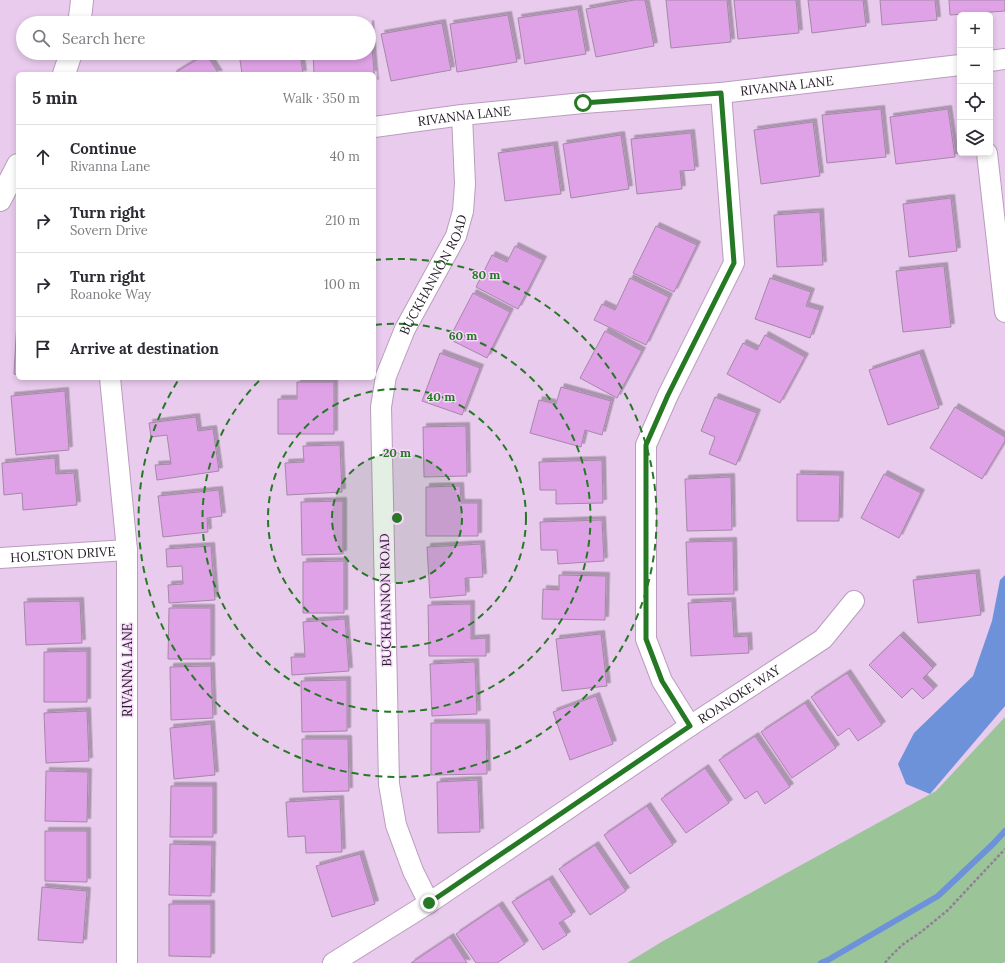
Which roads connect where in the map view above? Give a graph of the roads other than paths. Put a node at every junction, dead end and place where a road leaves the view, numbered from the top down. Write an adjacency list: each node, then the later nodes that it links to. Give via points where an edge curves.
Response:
1 (82, 0): 2 (street)
2 (80, 16)
3 (1005, 59): 5 (street)
4 (69, 60): 7 (street)
5 (993, 61)
6 (957, 65): 8 (street, RIVANNA LANE)
7 (65, 72)
8 (721, 93): 9 (street, RIVANNA LANE); 19 (street, via 734,263 646,445 646,639 662,681)
9 (462, 115): 10 (street, RIVANNA LANE); 20 (street, BUCKHANNON ROAD, via 465,184 463,211 456,236 405,329 386,376 381,407 389,784 396,825 412,871)
10 (376, 127)
11 (987, 156): 14 (street)
12 (16, 169): 13 (street)
13 (0, 200)
14 (1005, 312)
15 (110, 380): 16 (street, RIVANNA LANE)
16 (127, 550): 17 (street, HOLSTON DRIVE); 21 (street, RIVANNA LANE)
17 (0, 558)
18 (854, 601): 19 (street, ROANOKE WAY, via 823,639)
19 (690, 726): 20 (street, ROANOKE WAY)
20 (429, 903): 22 (street, ROANOKE WAY)
21 (127, 963)
22 (333, 963)

